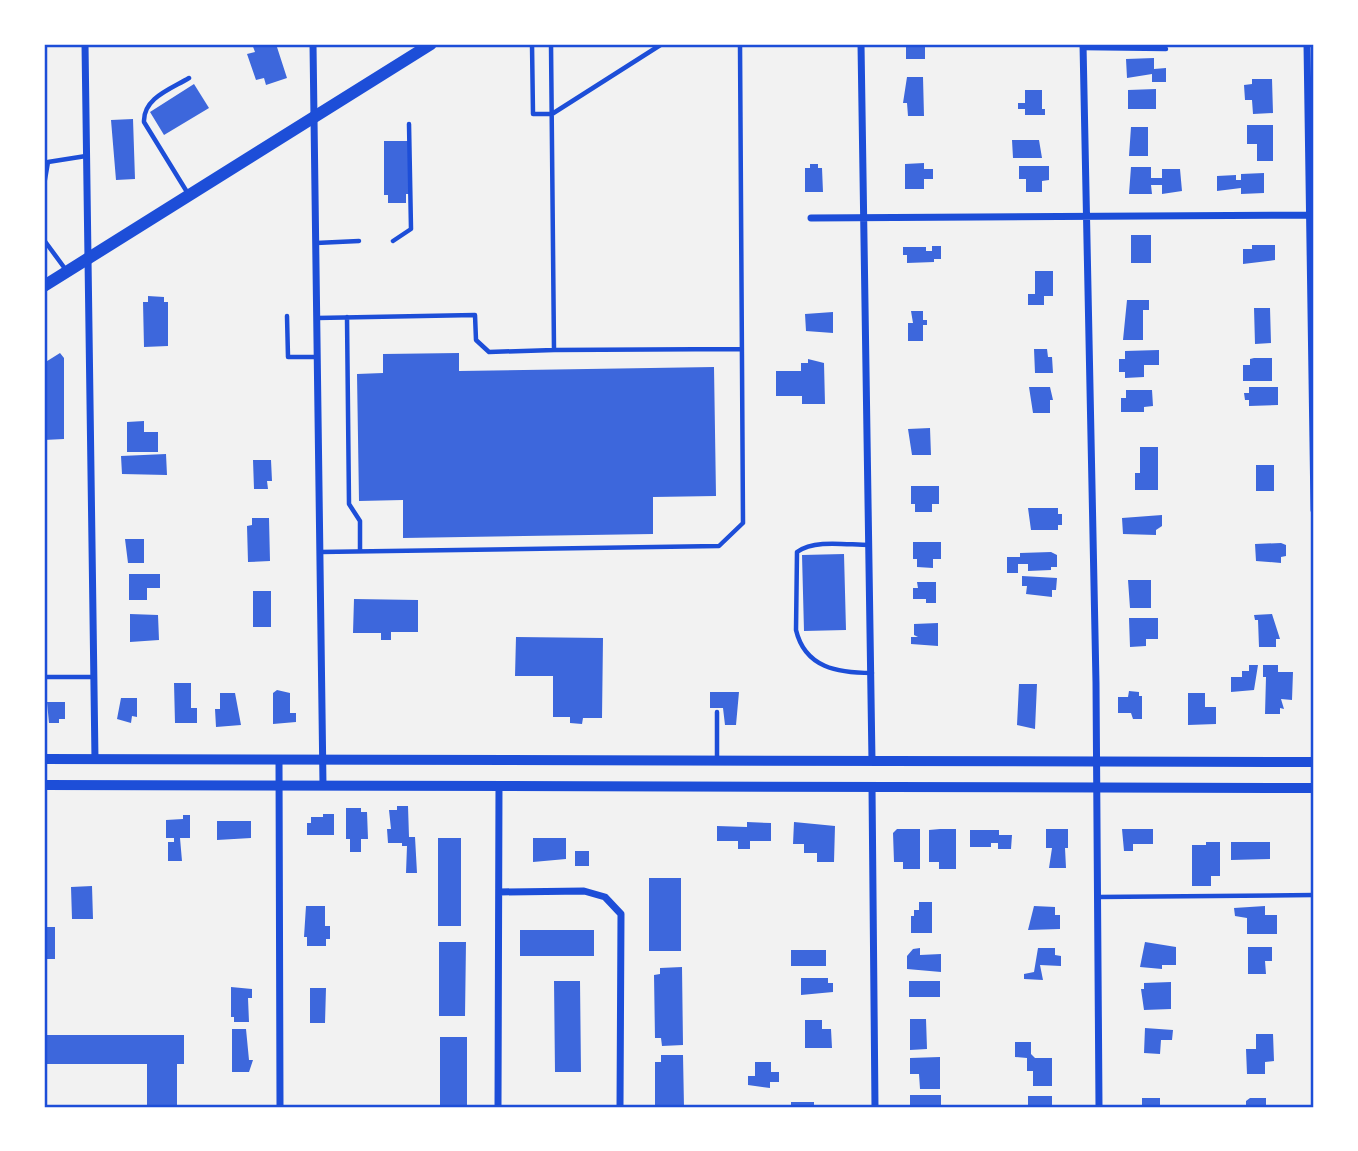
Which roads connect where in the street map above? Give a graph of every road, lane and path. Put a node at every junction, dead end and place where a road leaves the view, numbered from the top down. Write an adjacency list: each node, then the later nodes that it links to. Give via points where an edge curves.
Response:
1 (85, 44): 16 (street)
2 (313, 44): 14 (street)
3 (431, 44): 14 (main road)
4 (532, 44): 13 (lane, via 533,114)
5 (551, 44): 13 (lane)
6 (662, 44): 13 (lane)
7 (740, 44): 33 (lane)
8 (861, 44): 22 (street)
9 (1307, 44): 19 (street)
10 (1083, 46): 11 (lane); 20 (street)
11 (1166, 50)
12 (189, 78): 18 (lane, via 150,102 144,113 144,122)
13 (552, 114): 34 (lane)
14 (314, 116): 18 (main road); 26 (street)
15 (408, 124): 25 (lane, via 411,229)
16 (86, 156): 17 (lane, via 48,162); 27 (street)
17 (44, 185)
18 (189, 194): 27 (main road)
19 (1310, 215): 20 (street); 36 (street)
20 (1085, 216): 22 (street); 50 (street)
21 (811, 218): 22 (street)
22 (864, 219): 37 (street)
23 (44, 240): 28 (lane)
24 (359, 240): 26 (lane)
25 (393, 240)
26 (316, 243): 32 (street)
27 (90, 255): 28 (main road); 42 (street)
28 (67, 271): 29 (main road)
29 (44, 286)
30 (287, 316): 35 (lane, via 288,357)
31 (346, 317): 32 (lane); 34 (lane, via 475,315 476,340 489,352); 38 (lane, via 349,504 360,521)
32 (317, 318): 35 (street)
33 (742, 349): 34 (lane); 38 (lane, via 743,523 719,546)
34 (554, 350)
35 (317, 357): 39 (street)
36 (1314, 510)
37 (870, 545): 40 (street); 40 (lane, via 821,545 797,552 796,629 799,642 814,662 832,671)
38 (360, 551): 39 (lane)
39 (320, 552): 47 (street)
40 (872, 673): 49 (street)
41 (44, 677): 42 (lane)
42 (94, 677): 45 (street)
43 (717, 712): 48 (lane)
44 (44, 759): 45 (main road)
45 (95, 760): 46 (main road)
46 (279, 760): 47 (main road); 53 (street)
47 (323, 760): 48 (main road); 54 (street)
48 (717, 761): 49 (main road)
49 (872, 761): 50 (main road)
50 (1095, 762): 51 (main road); 57 (street)
51 (1314, 762)
52 (44, 785): 53 (main road)
53 (278, 785): 54 (main road); 62 (street)
54 (323, 785): 55 (main road)
55 (499, 785): 56 (main road); 59 (street)
56 (872, 787): 57 (main road); 65 (street)
57 (1095, 787): 58 (main road); 61 (street)
58 (1314, 788)
59 (499, 892): 63 (street); 64 (street, via 584,891 606,897 621,914)
60 (1314, 895): 61 (lane)
61 (1097, 898): 66 (street)
62 (280, 1107)
63 (498, 1107)
64 (620, 1107)
65 (875, 1107)
66 (1099, 1107)

